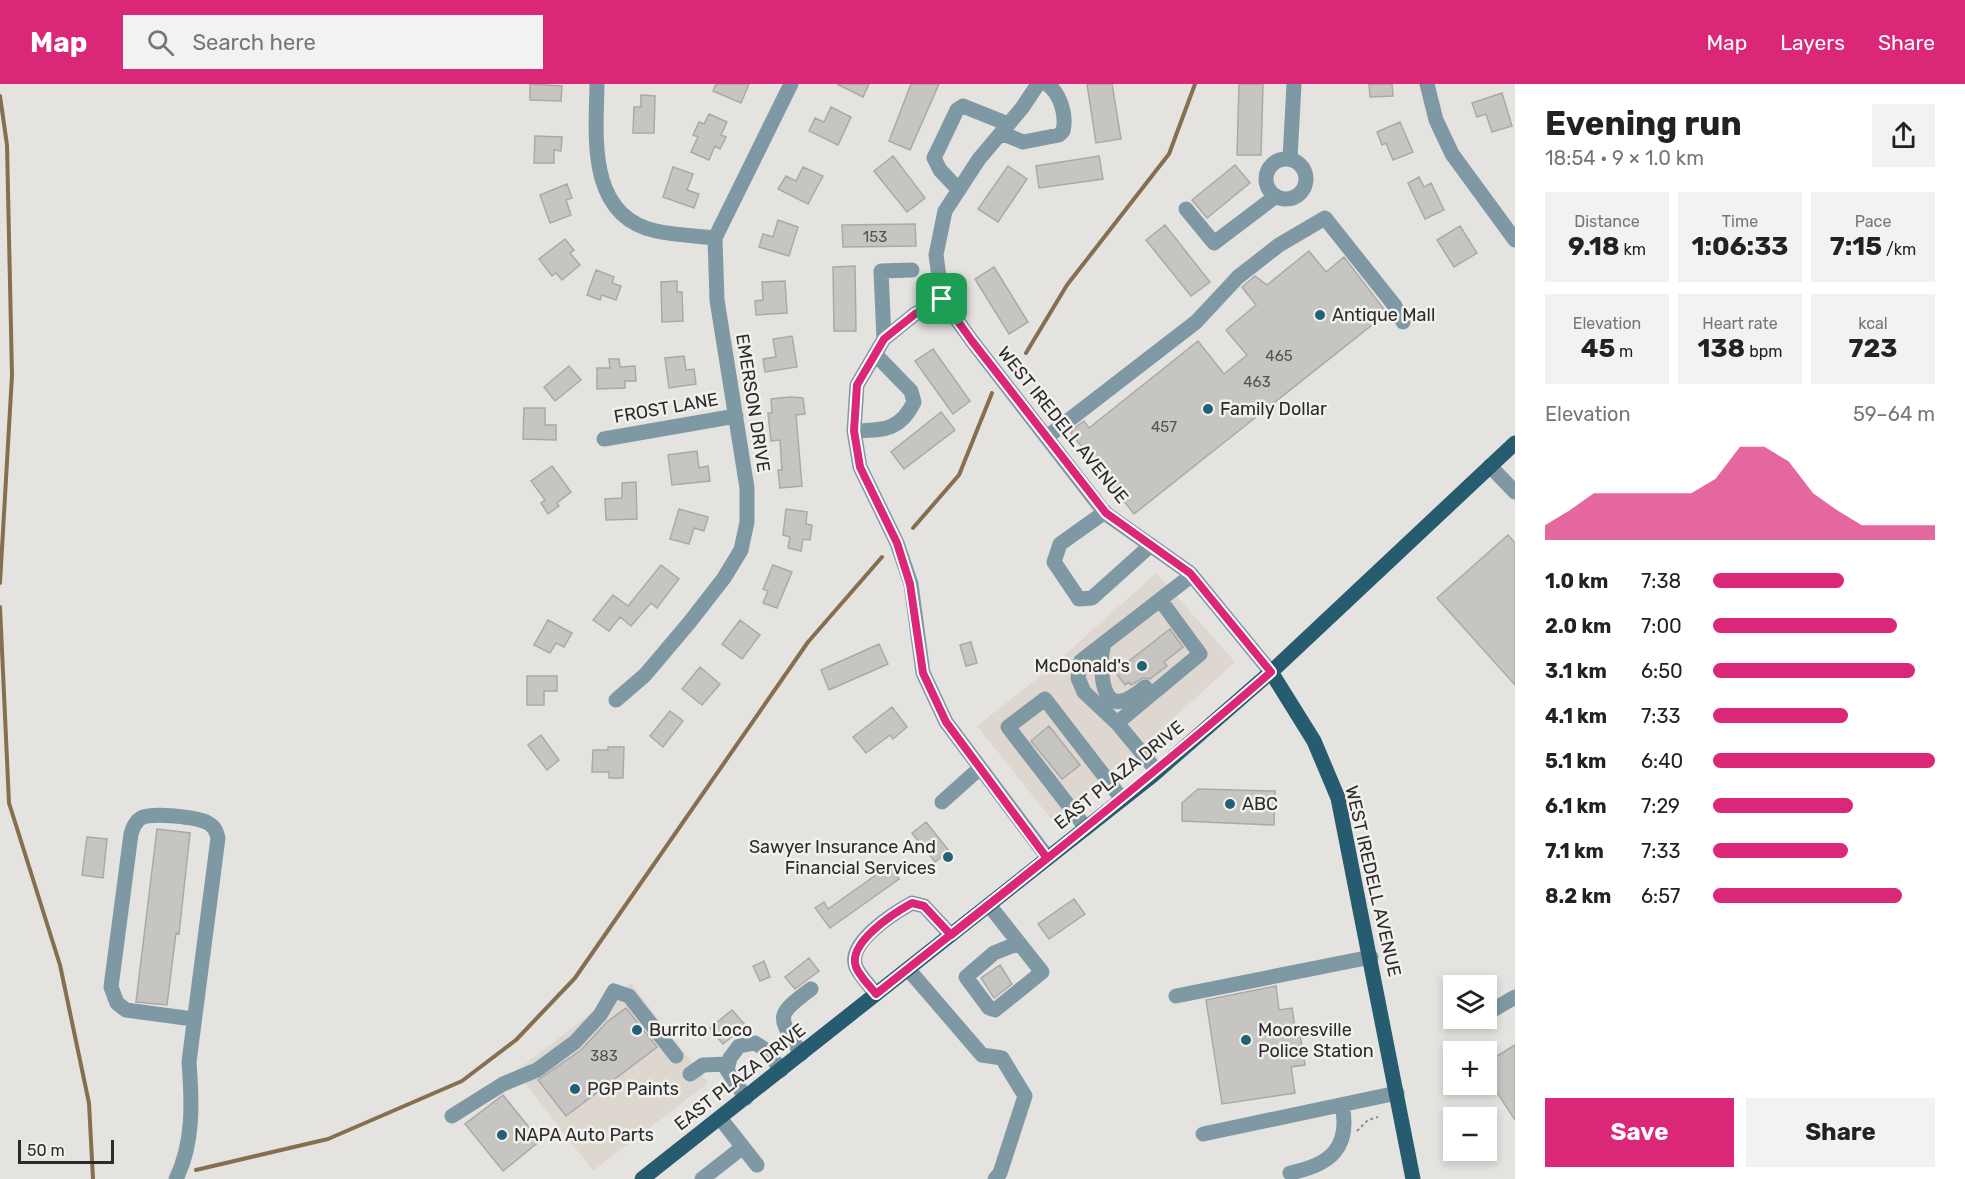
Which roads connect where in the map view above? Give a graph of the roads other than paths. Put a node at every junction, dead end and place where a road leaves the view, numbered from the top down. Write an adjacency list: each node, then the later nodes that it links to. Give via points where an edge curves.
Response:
1 (597, 84): 12 (street, via 600,178 612,203 633,222 654,231)
2 (791, 84): 12 (street, EMERSON DRIVE)
3 (1038, 84): 7 (street)
4 (1047, 84): 7 (street, via 1058,94 1063,131 1023,142)
5 (1294, 84): 8 (street)
6 (1427, 84): 13 (street, via 1436,120 1452,154)
7 (1005, 128): 9 (street); 9 (street, via 975,109 963,106 957,110 934,158)
8 (1290, 159): 10 (street, via 1282,159 1269,168 1267,183); 10 (street, via 1297,161 1306,174 1304,189 1291,198)
9 (959, 190): 15 (street, via 945,211 936,255)
10 (1276, 196): 11 (street, via 1214,243)
11 (1186, 209)
12 (715, 238): 19 (street, EMERSON DRIVE, via 717,300)
13 (1515, 240)
14 (912, 270): 17 (street, via 881,271)
15 (942, 299): 17 (street); 21 (street, WEST IREDELL AVENUE)
16 (1403, 322): 21 (street, via 1395,306 1325,218 1279,245 1238,277 1197,322)
17 (884, 339): 18 (street)
18 (876, 354): 20 (street, via 857,385); 20 (street, via 911,391 914,402 908,414 889,429)
19 (736, 416): 22 (street, FROST LANE); 33 (street, EMERSON DRIVE, via 747,488 747,522 741,550 689,623 645,675)
20 (854, 431): 35 (street, via 860,467 897,543 910,584 923,673 946,722)
21 (1047, 436): 26 (street, WEST IREDELL AVENUE)
22 (604, 439)
23 (1515, 443): 24 (main road, EAST PLAZA DRIVE)
24 (1490, 466): 25 (street); 32 (main road, EAST PLAZA DRIVE)
25 (1515, 492)
26 (1105, 512): 27 (street, WEST IREDELL AVENUE); 27 (street, via 1060,544 1054,562 1078,599 1092,598)
27 (1151, 545): 28 (street, WEST IREDELL AVENUE)
28 (1192, 575): 29 (street); 32 (street, WEST IREDELL AVENUE)
29 (1161, 601): 30 (street); 31 (street)
30 (1104, 643): 31 (street, via 1099,659 1106,694 1119,702 1130,699); 34 (street, via 1081,661 1077,678 1084,692)
31 (1196, 648): 34 (street, via 1200,654)
32 (1271, 672): 36 (main road, EAST PLAZA DRIVE); 44 (main road, WEST IREDELL AVENUE, via 1314,741 1338,798)
33 (616, 700)
34 (1117, 723): 36 (street)
35 (980, 768): 38 (street); 40 (street)
36 (1157, 771): 37 (main road, EAST PLAZA DRIVE)
37 (1122, 799): 39 (main road, EAST PLAZA DRIVE); 39 (street, via 1045,699 1008,728)
38 (942, 802)
39 (1086, 828): 40 (main road, EAST PLAZA DRIVE)
40 (1047, 858): 41 (main road, EAST PLAZA DRIVE)
41 (989, 905): 42 (main road, EAST PLAZA DRIVE); 43 (street)
42 (951, 935): 45 (main road, EAST PLAZA DRIVE); 47 (street, via 924,906 912,903 894,915 860,943 854,953 856,967)
43 (1019, 943): 43 (street, via 1042,972 995,1010 989,1008 966,976 994,953)
44 (1371, 957): 48 (street); 57 (main road, WEST IREDELL AVENUE)
45 (908, 969): 47 (main road, EAST PLAZA DRIVE); 69 (street, via 982,1055 1002,1058 1025,1096)
46 (811, 989): 52 (street, via 786,1008 783,1015)
47 (876, 994): 52 (main road, EAST PLAZA DRIVE)
48 (1176, 996)
49 (1515, 997): 50 (street)
50 (1497, 1008)
51 (193, 1019): 51 (street, via 218,838 215,828 206,822 143,817 135,823 131,834 113,996 126,1010); 67 (street, via 189,1139)
52 (801, 1054): 55 (main road, EAST PLAZA DRIVE)
53 (676, 1056): 60 (street, via 629,996 614,991 600,1015 575,1042 537,1070 502,1083)
54 (728, 1064): 55 (street, via 739,1046 755,1043 766,1050); 56 (street, via 703,1065); 58 (street, via 726,1070)
55 (781, 1070): 58 (main road, EAST PLAZA DRIVE)
56 (690, 1074)
57 (1397, 1093): 59 (street); 70 (main road, WEST IREDELL AVENUE)
58 (746, 1098): 61 (main road, EAST PLAZA DRIVE)
59 (1342, 1105): 62 (street); 65 (street, via 1345,1132 1331,1157 1317,1166)
60 (452, 1116)
61 (720, 1118): 63 (street); 66 (main road, EAST PLAZA DRIVE)
62 (1203, 1134)
63 (743, 1147): 64 (street); 68 (street)
64 (757, 1165)
65 (1290, 1173)
66 (648, 1177)
67 (176, 1179)
68 (702, 1179)
69 (995, 1179)
70 (1413, 1179)

